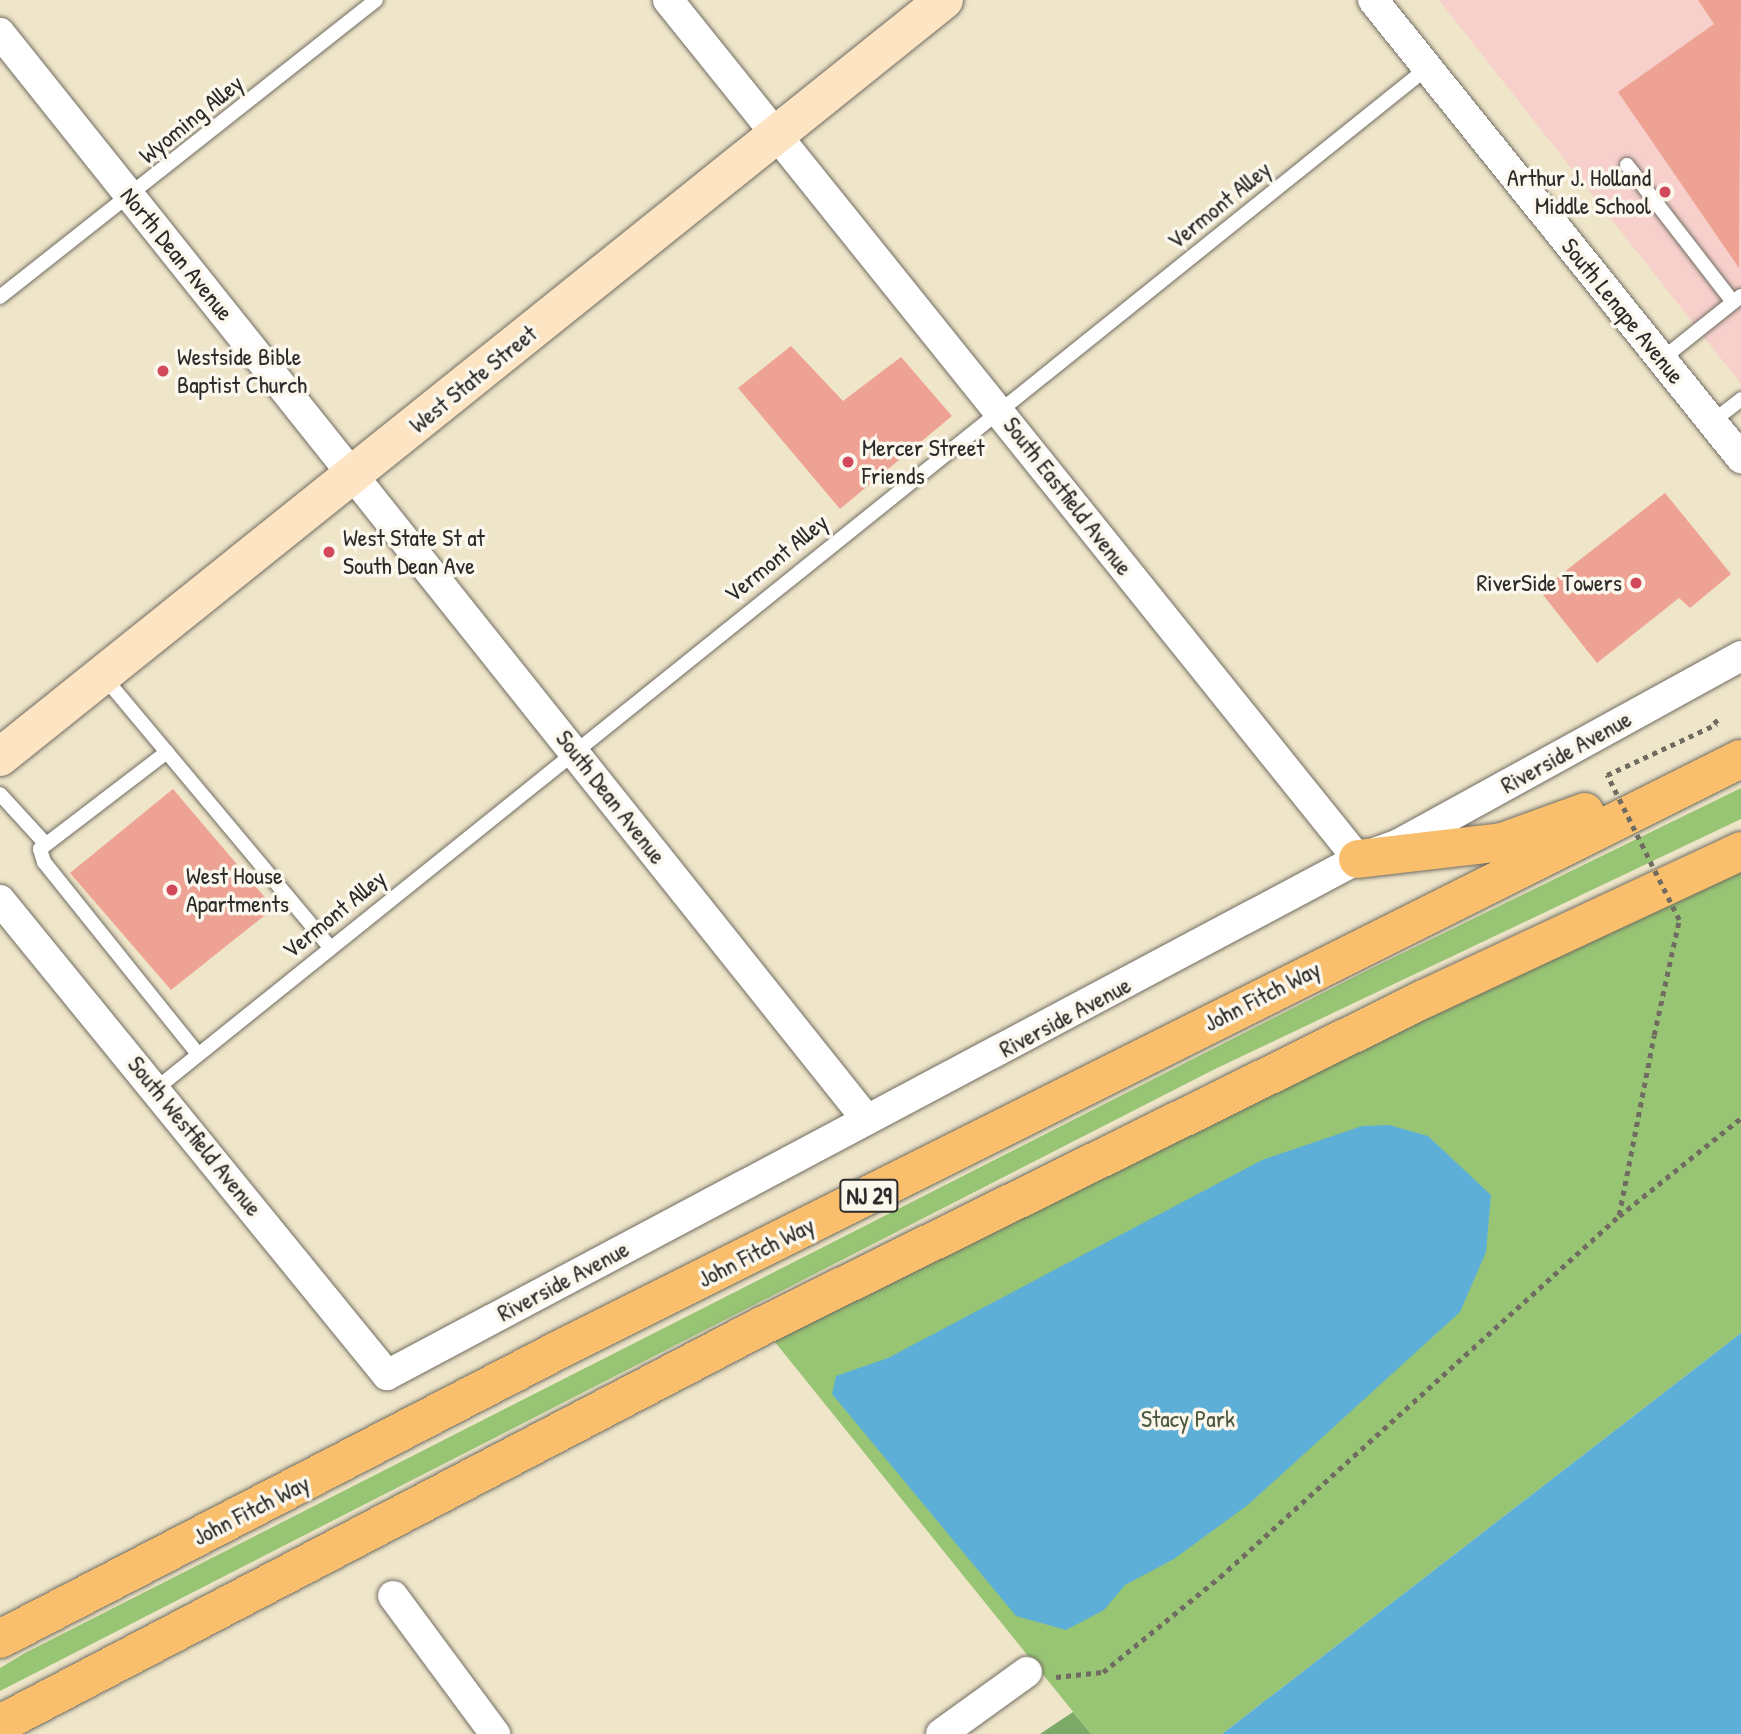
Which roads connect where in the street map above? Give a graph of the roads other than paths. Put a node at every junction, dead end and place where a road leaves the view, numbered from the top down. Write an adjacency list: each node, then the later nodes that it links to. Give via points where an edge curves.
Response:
1 (376, 0): 9 (lane, Wyoming Alley)
2 (668, 0): 7 (street, South Eastfield Avenue)
3 (944, 0): 7 (main road, West State Street)
4 (1373, 0): 6 (street, South Lenape Avenue)
5 (0, 33): 9 (street, North Dean Avenue)
6 (1427, 68): 12 (street, South Lenape Avenue); 14 (lane, Vermont Alley)
7 (774, 136): 14 (street, South Eastfield Avenue); 17 (main road, West State Street)
8 (1627, 165): 11 (lane)
9 (131, 197): 10 (lane, Wyoming Alley); 17 (street, North Dean Avenue)
10 (0, 297)
11 (1736, 299): 12 (lane)
12 (1662, 359): 15 (street, South Lenape Avenue)
13 (1741, 399): 15 (lane)
14 (999, 410): 20 (lane, Vermont Alley); 27 (street, South Eastfield Avenue)
15 (1712, 422): 16 (street, South Lenape Avenue)
16 (1741, 458)
17 (354, 474): 19 (main road, West State Street); 20 (street, South Dean Avenue)
18 (1741, 656): 27 (street, Riverside Avenue, via 1399,845)
19 (102, 676): 21 (lane); 22 (main road, West State Street)
20 (573, 748): 29 (lane, Vermont Alley); 32 (street, South Dean Avenue)
21 (167, 752): 25 (lane); 29 (lane)
22 (0, 757)
23 (1741, 757): 27 (highway, via 1502,842); 35 (highway, John Fitch Way / NJ 29, via 553,1353)
24 (0, 794): 25 (lane)
25 (44, 842): 30 (lane, via 44,862)
26 (1741, 850): 37 (highway, via 1436,993 762,1326)
27 (1358, 859): 32 (street, Riverside Avenue)
28 (0, 900): 31 (street, South Westfield Avenue)
29 (330, 947): 30 (lane, Vermont Alley)
30 (198, 1054): 31 (lane, Vermont Alley)
31 (157, 1088): 33 (street, South Westfield Avenue)
32 (867, 1120): 33 (street, Riverside Avenue)
33 (387, 1375)
34 (393, 1596): 38 (street)
35 (0, 1639)
36 (1027, 1672): 39 (street)
37 (0, 1724)
38 (495, 1734)
39 (941, 1734)

